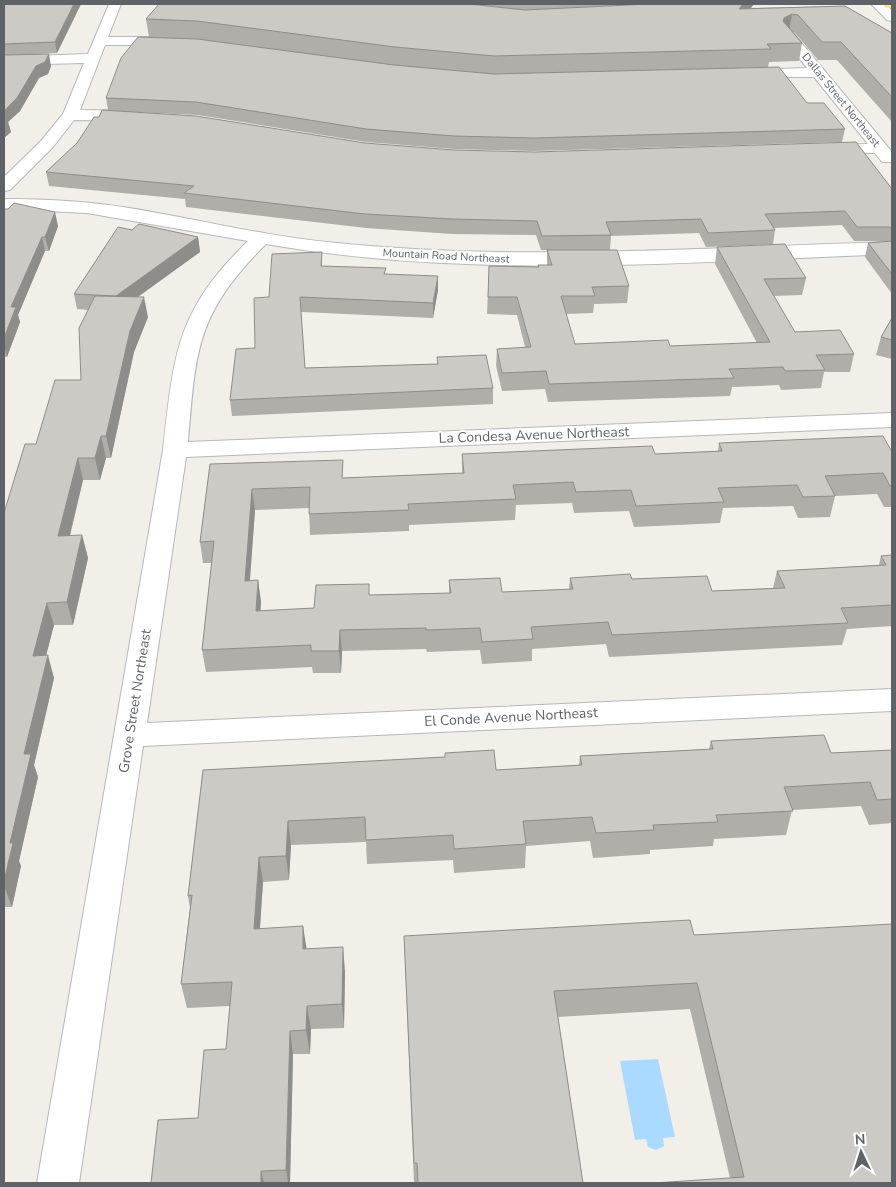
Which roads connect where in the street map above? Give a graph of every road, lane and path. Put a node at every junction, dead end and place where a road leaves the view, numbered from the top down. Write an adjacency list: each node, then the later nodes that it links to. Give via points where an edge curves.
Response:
1 (115, 4): 5 (street)
2 (877, 4): 3 (street)
3 (892, 16)
4 (789, 37): 9 (street, Dallas Street Northeast)
5 (100, 41): 6 (street); 7 (street)
6 (185, 42)
7 (93, 58): 8 (street); 11 (street)
8 (4, 61)
9 (819, 72): 10 (street); 13 (street, Dallas Street Northeast)
10 (728, 74)
11 (70, 115): 12 (street); 16 (street, via 47,144)
12 (150, 117)
13 (880, 148): 14 (street); 15 (street, Dallas Street Northeast)
14 (812, 150)
15 (892, 162)
16 (4, 186)
17 (4, 204): 18 (street, Mountain Road Northeast, via 87,206)
18 (260, 240): 19 (street, Mountain Road Northeast, via 396,254 506,259); 21 (street, Grove Street Northeast, via 239,260 215,291 197,323 186,357)
19 (892, 248)
20 (892, 420): 21 (street, La Condesa Avenue Northeast)
21 (175, 450): 23 (street, Grove Street Northeast)
22 (892, 700): 23 (street, El Conde Avenue Northeast)
23 (130, 735): 24 (street, Grove Street Northeast)
24 (58, 1183)

